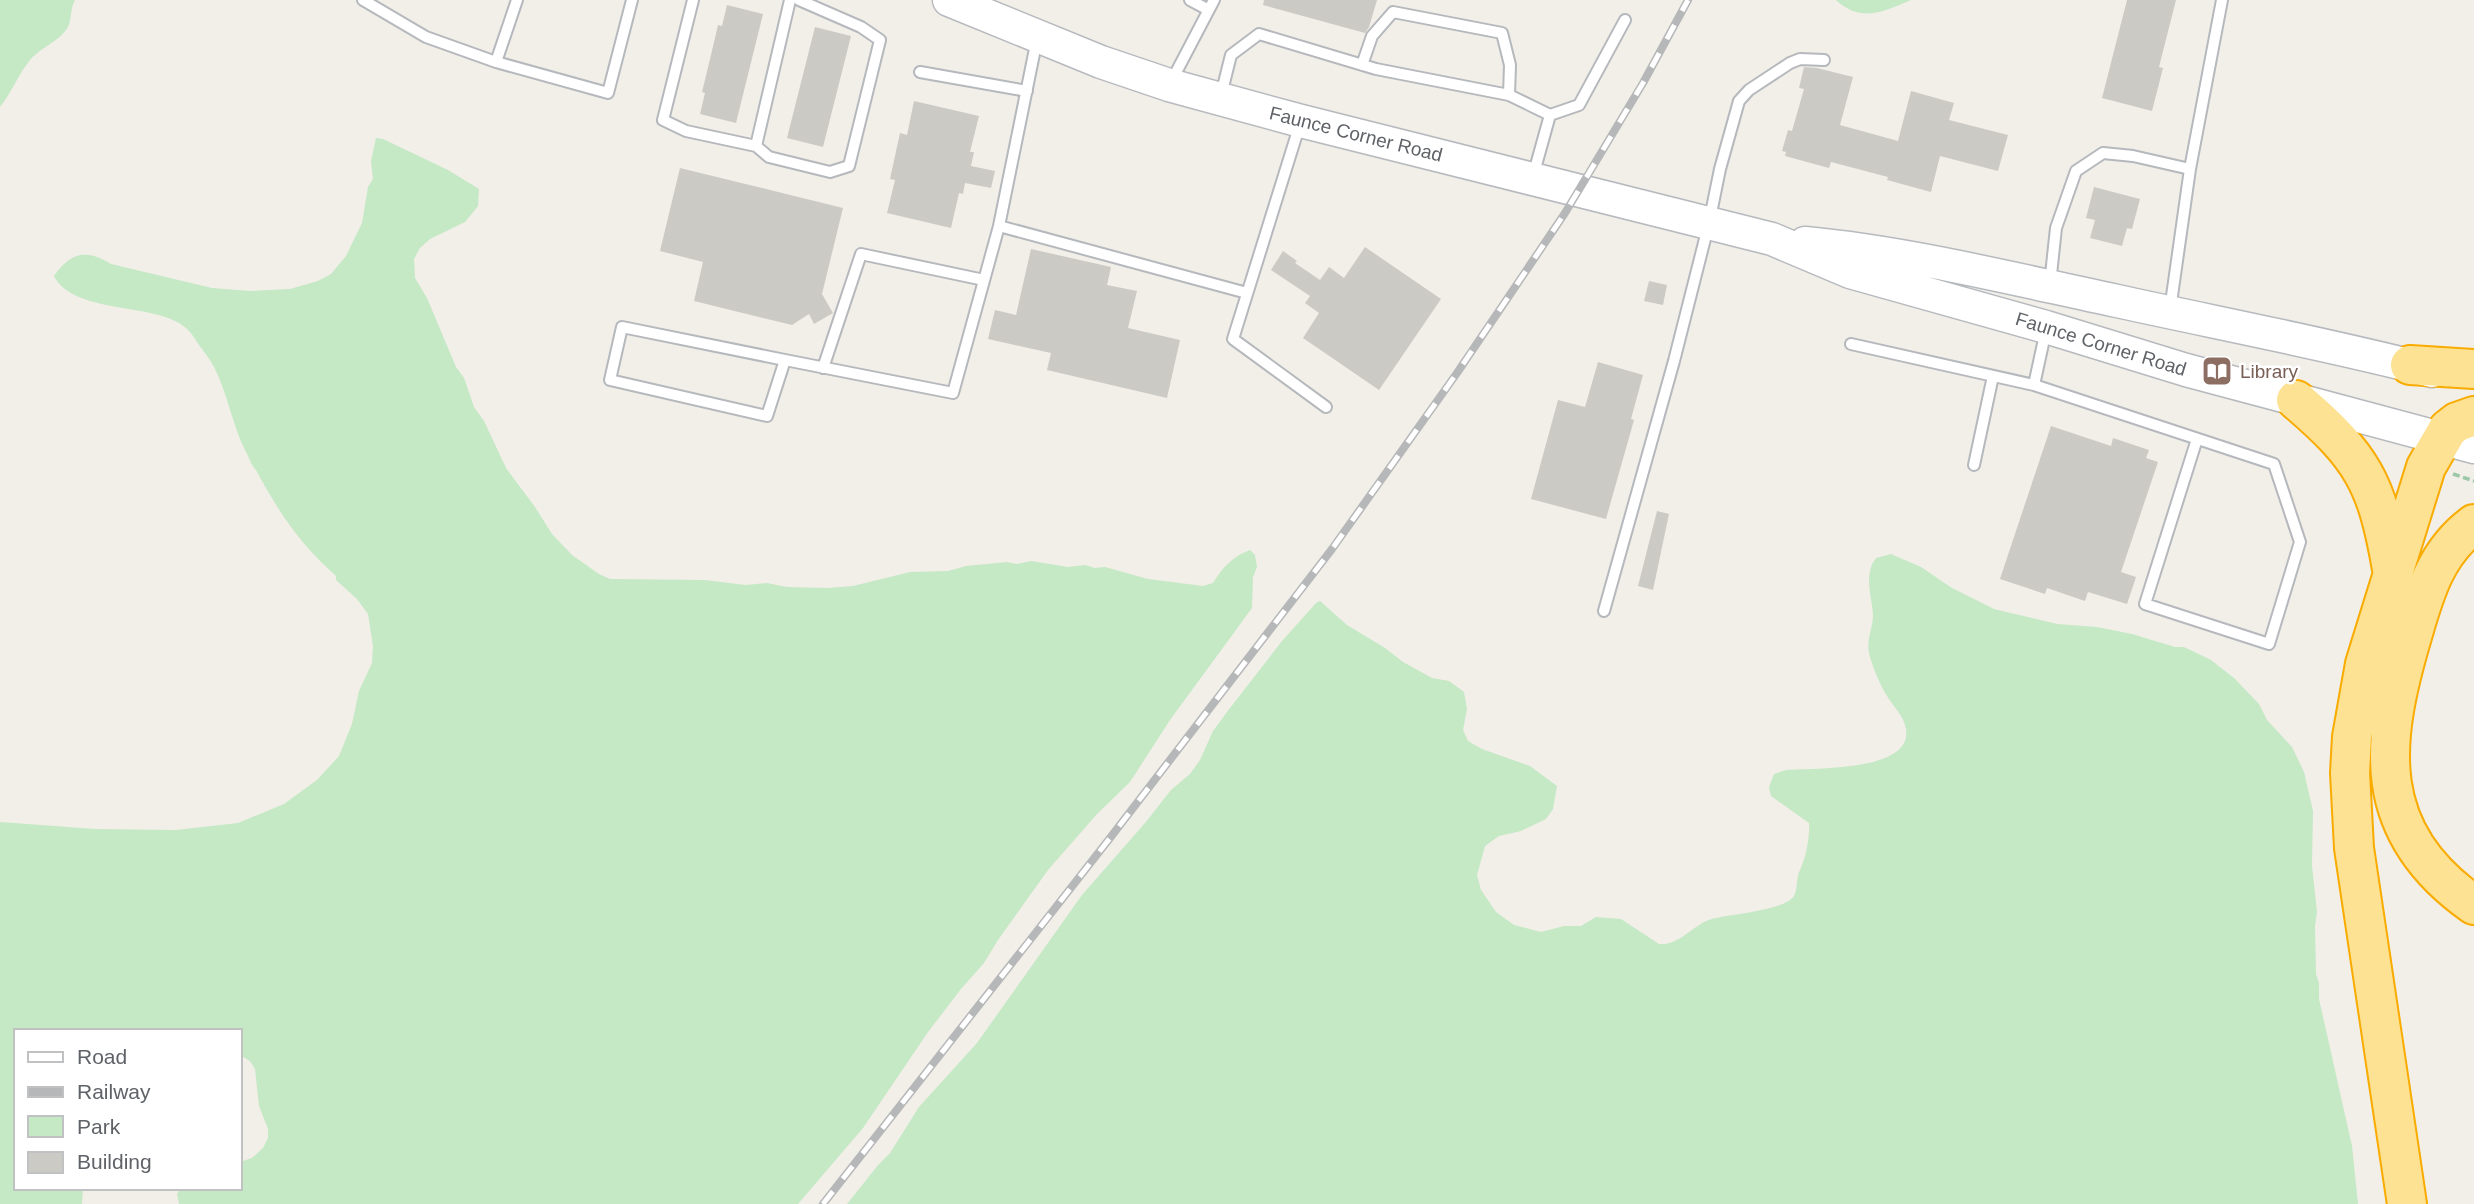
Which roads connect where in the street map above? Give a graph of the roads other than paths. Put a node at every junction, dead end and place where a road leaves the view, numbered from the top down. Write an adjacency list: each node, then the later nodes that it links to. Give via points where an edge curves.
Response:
1 (363, 0): 14 (lane, via 426,37)
2 (517, 0): 14 (lane)
3 (632, 0): 14 (lane, via 608,93)
4 (693, 0): 23 (lane, via 663,120 686,131)
5 (790, 0): 23 (lane)
6 (799, 0): 23 (lane, via 880,40 849,166 830,172 769,157)
7 (1190, 0): 10 (lane)
8 (2222, 0): 24 (lane)
9 (961, 2): 12 (main road, Faunce Corner Road)
10 (1210, 5): 17 (lane)
11 (1625, 20): 21 (lane, via 1579,105)
12 (1037, 37): 17 (main road, Faunce Corner Road); 18 (lane)
13 (1824, 60): 26 (lane, via 1790,63 1743,96)
14 (496, 62)
15 (1362, 65): 19 (lane); 19 (lane, via 1372,36 1393,12 1503,33 1510,65); 20 (lane, via 1259,34 1231,55)
16 (920, 72): 18 (lane)
17 (1169, 85): 20 (main road, Faunce Corner Road)
18 (1027, 91): 27 (lane)
19 (1508, 95): 21 (lane)
20 (1220, 99): 22 (main road, Faunce Corner Road)
21 (1549, 115): 25 (lane)
22 (1301, 121): 25 (main road, Faunce Corner Road); 31 (lane)
23 (756, 146)
24 (2190, 169): 30 (lane, via 2103,153 2076,171 2056,228); 32 (lane)
25 (1533, 178): 26 (main road, Faunce Corner Road)
26 (1709, 223): 28 (main road, Faunce Corner Road); 50 (lane)
27 (999, 226): 29 (lane); 31 (lane)
28 (1772, 239): 30 (main road, Faunce Corner Road, via 1856,247); 33 (main road, Faunce Corner Road, via 1850,272)
29 (984, 279): 37 (lane, via 861,254); 37 (lane, via 953,393)
30 (2050, 287): 32 (main road, Faunce Corner Road); 33 (main road)
31 (1247, 293): 43 (lane, via 1233,339)
32 (2170, 313): 36 (main road, Faunce Corner Road)
33 (2046, 327): 41 (lane); 42 (main road, Faunce Corner Road)
34 (1851, 344): 39 (lane)
35 (785, 360): 35 (lane, via 767,416 610,380 622,327); 37 (lane)
36 (2410, 365): 38 (highway); 40 (main road, Faunce Corner Road)
37 (823, 368)
38 (2474, 369)
39 (1993, 376): 41 (lane); 47 (lane)
40 (2474, 382)
41 (2034, 385): 45 (lane)
42 (2297, 400): 46 (main road, Faunce Corner Road); 49 (highway, via 2343,443 2365,473 2380,509)
43 (1326, 407)
44 (2474, 416): 46 (highway, via 2457,422)
45 (2197, 439): 45 (lane, via 2274,464 2300,542 2269,645 2145,604)
46 (2458, 442): 49 (highway, via 2426,467)
47 (1974, 465)
48 (2474, 524): 51 (highway, via 2442,556 2426,590 2396,695 2389,747 2394,797 2412,843 2440,878)
49 (2392, 572): 52 (highway, via 2365,664 2350,773 2354,848)
50 (1604, 611)
51 (2474, 905)
52 (2407, 1204)

